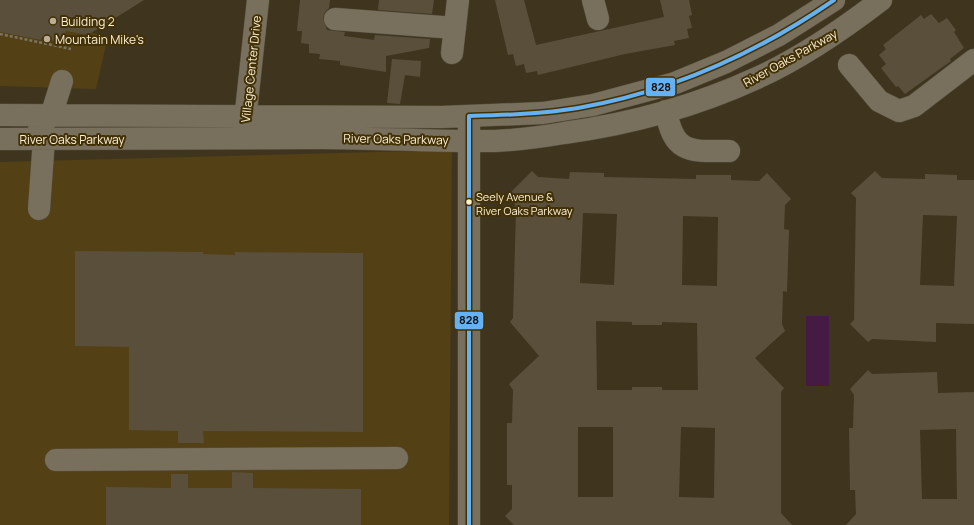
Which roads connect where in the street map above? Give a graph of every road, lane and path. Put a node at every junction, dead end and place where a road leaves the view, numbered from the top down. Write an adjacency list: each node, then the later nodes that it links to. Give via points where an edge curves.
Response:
1 (258, 0): 17 (street, Village Center Drive)
2 (458, 0): 6 (street)
3 (834, 0): 16 (street, River Oaks Parkway, via 779,35 726,62 674,82 593,105 543,112)
4 (881, 0): 13 (street, River Oaks Parkway, via 848,25 758,78)
5 (335, 19): 6 (street)
6 (455, 28): 9 (street)
7 (0, 34): 8 (path)
8 (71, 49)
9 (452, 52)
10 (974, 60): 11 (street, via 914,106 900,111 879,101)
11 (849, 66)
12 (62, 81): 15 (street)
13 (666, 111): 23 (street, River Oaks Parkway, via 594,129 496,141); 24 (street, via 669,127 676,141 682,145 695,151)
14 (0, 115): 15 (street, River Oaks Parkway)
15 (51, 116): 17 (street, River Oaks Parkway); 18 (street, via 40,125)
16 (469, 116): 17 (street, River Oaks Parkway); 23 (street)
17 (246, 117): 21 (street, Village Center Drive); 22 (street, via 227,129 128,129)
18 (0, 127)
19 (0, 139): 20 (street, River Oaks Parkway)
20 (44, 139): 22 (street, River Oaks Parkway); 25 (street)
21 (244, 139): 22 (street, River Oaks Parkway); 23 (street, River Oaks Parkway)
22 (108, 140)
23 (470, 140): 28 (street)
24 (729, 151)
25 (39, 209)
26 (397, 458): 27 (street)
27 (56, 460)
28 (469, 525)

